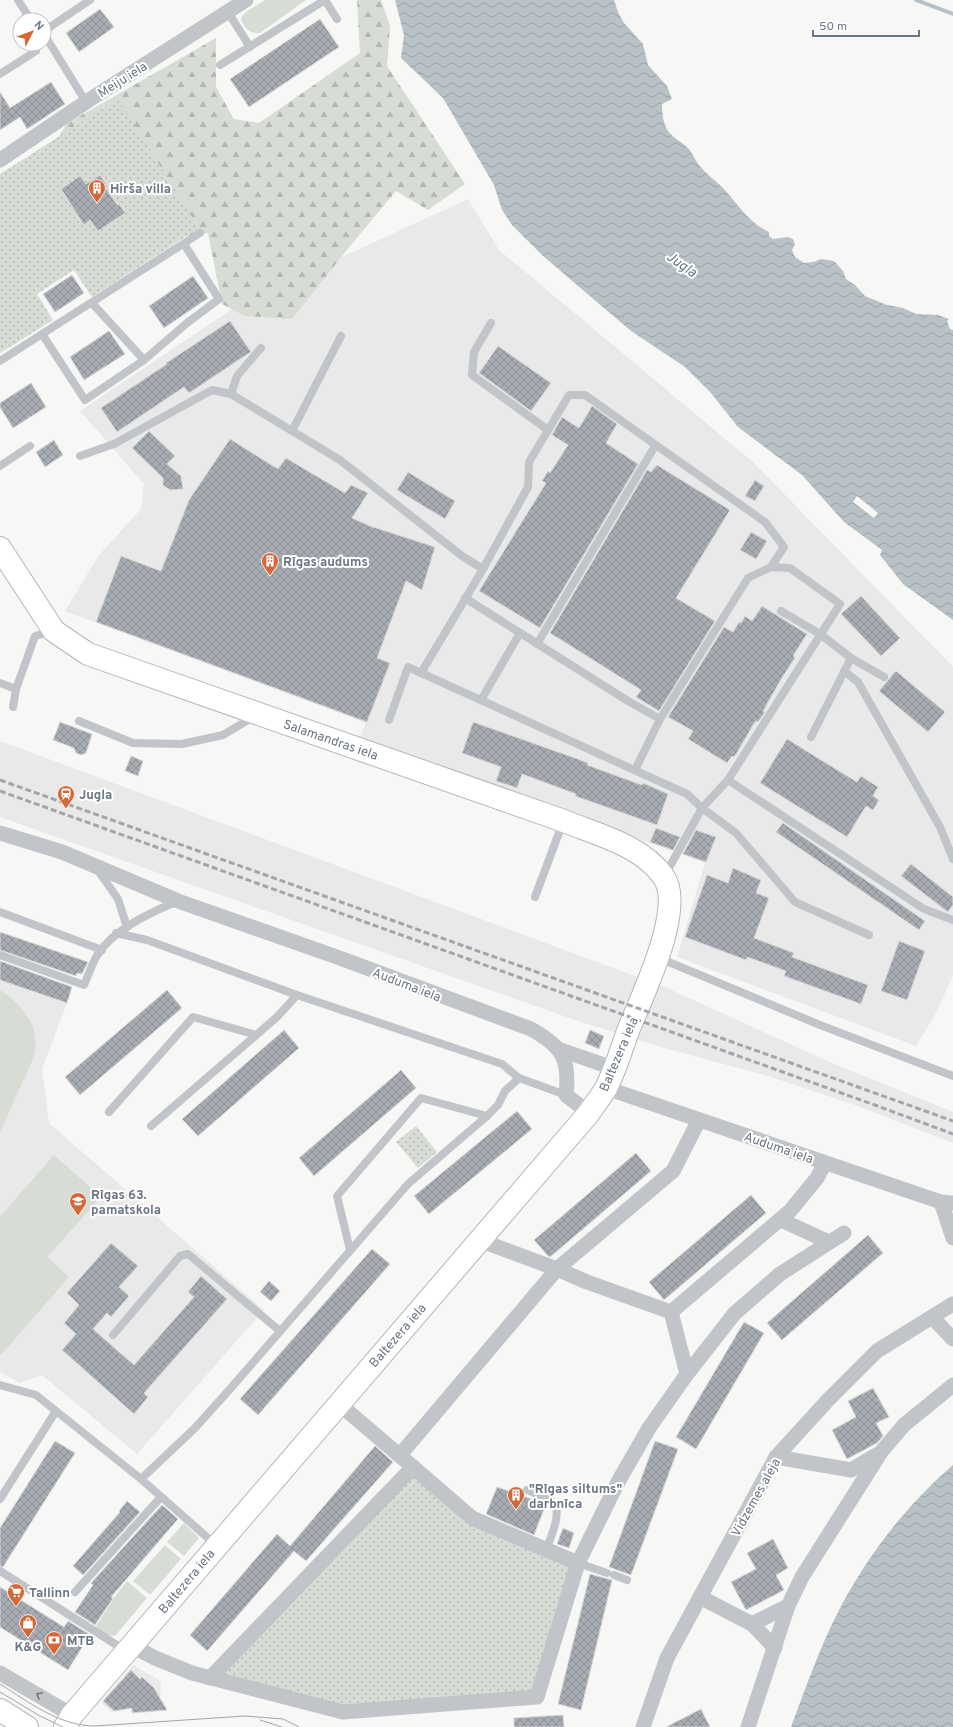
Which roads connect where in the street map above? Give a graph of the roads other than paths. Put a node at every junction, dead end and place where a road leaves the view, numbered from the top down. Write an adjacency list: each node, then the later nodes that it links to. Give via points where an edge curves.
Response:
1 (18, 0): 4 (lane)
2 (90, 0): 7 (lane)
3 (246, 0): 5 (street, Meiju iela)
4 (26, 12)
5 (228, 12): 9 (lane); 13 (street, Meiju iela)
6 (337, 19): 9 (lane, via 325,0)
7 (52, 26)
8 (52, 45): 13 (lane)
9 (250, 47): 11 (lane)
10 (34, 52): 12 (lane)
11 (220, 65)
12 (0, 74)
13 (86, 102): 14 (street, Meiju iela)
14 (0, 160)
15 (200, 233): 16 (lane)
16 (184, 244): 17 (lane); 22 (lane, via 219,299)
17 (92, 303): 19 (lane); 22 (lane)
18 (491, 323): 25 (lane, via 474,352 472,375)
19 (42, 334): 22 (lane, via 85,400); 23 (lane)
20 (341, 336): 26 (lane)
21 (261, 348): 24 (lane, via 237,376)
22 (144, 360)
23 (0, 361)
24 (231, 394): 26 (lane); 29 (lane, via 212,390 114,444)
25 (548, 430): 28 (lane, via 569,395 585,395); 33 (lane, via 529,462 528,487)
26 (292, 431): 33 (lane, via 340,460 462,556)
27 (30, 446): 30 (lane)
28 (655, 446): 32 (lane, via 765,522 784,547); 39 (lane)
29 (80, 456)
30 (0, 466)
31 (0, 548): 36 (main road, Salamandras iela)
32 (770, 567): 38 (lane, via 790,568 840,604); 49 (lane, via 748,578)
33 (483, 569): 34 (lane)
34 (465, 598): 37 (lane); 42 (lane)
35 (781, 611): 38 (lane)
36 (54, 631): 45 (lane, via 35,636); 48 (main road, Salamandras iela, via 88,654)
37 (520, 634): 39 (lane); 46 (lane)
38 (820, 634): 40 (lane); 54 (lane)
39 (537, 644): 49 (lane)
40 (850, 658): 41 (lane); 43 (lane)
41 (844, 671): 52 (lane); 58 (lane, via 858,682 940,827)
42 (421, 673): 46 (lane); 50 (lane, via 408,667)
43 (884, 677)
44 (0, 683): 45 (lane)
45 (16, 689): 47 (lane)
46 (481, 700): 53 (lane)
47 (13, 707)
48 (259, 713): 51 (lane, via 223,735 182,744 133,743); 56 (main road, Salamandras iela)
49 (660, 719): 53 (lane)
50 (389, 720)
51 (79, 721)
52 (811, 736)
53 (635, 770): 55 (lane, via 688,794)
54 (728, 780): 55 (lane); 65 (lane, via 924,909)
55 (702, 808): 60 (lane); 68 (lane, via 736,832 795,902)
56 (564, 821): 60 (main road, Salamandras iela, via 632,849 650,861); 61 (lane)
57 (0, 833): 59 (street, Auduma iela)
58 (953, 859)
59 (94, 865): 62 (street, Auduma iela); 66 (lane, via 118,898)
60 (664, 877): 63 (main road, Salamandras iela, via 670,891)
61 (535, 897)
62 (178, 901): 66 (lane); 74 (street, Auduma iela, via 531,1029 547,1038)
63 (669, 910): 71 (main road, Baltezera iela)
64 (0, 912): 69 (lane)
65 (953, 920)
66 (128, 927): 67 (lane)
67 (116, 933): 69 (lane); 72 (lane, via 146,940)
68 (868, 935)
69 (102, 950): 70 (lane, via 95,958 84,985)
70 (0, 955)
71 (658, 958): 75 (main road, Baltezera iela); 76 (lane, via 820,1025)
72 (297, 995): 73 (lane); 77 (lane, via 502,1064)
73 (256, 1035): 80 (lane, via 193,1017); 84 (lane)
74 (558, 1049): 75 (street); 79 (street, Auduma iela, via 566,1062)
75 (613, 1068): 78 (main road, Baltezera iela)
76 (953, 1076)
77 (519, 1078): 79 (lane); 82 (lane, via 505,1091 498,1105)
78 (606, 1088): 81 (main road, Baltezera iela); 83 (street, Auduma iela)
79 (566, 1095): 81 (street)
80 (109, 1112)
81 (589, 1113): 90 (main road, Baltezera iela)
82 (487, 1116): 92 (lane, via 408,1184); 92 (lane, via 421,1098 337,1196)
83 (699, 1120): 85 (street, Auduma iela); 93 (street, via 673,1171)
84 (151, 1126)
85 (825, 1163): 86 (street, Auduma iela); 87 (street, via 817,1178)
86 (947, 1203): 89 (street)
87 (781, 1220): 91 (street); 95 (street)
88 (844, 1233): 91 (street)
89 (953, 1238)
90 (479, 1240): 93 (street); 103 (main road, Baltezera iela)
91 (829, 1242): 100 (street, via 780,1274 734,1314)
92 (350, 1250): 97 (lane)
93 (557, 1269): 95 (street); 106 (street)
94 (953, 1304): 96 (street, Vidzemes aleja)
95 (671, 1312): 100 (street)
96 (932, 1317): 99 (street); 107 (street, Vidzemes aleja, via 877,1351)
97 (280, 1331): 98 (lane, via 188,1254 180,1256); 109 (lane, via 195,1428)
98 (113, 1336)
99 (953, 1339)
100 (686, 1374): 115 (street, via 649,1428 618,1482)
101 (0, 1385): 104 (lane, via 36,1395)
102 (953, 1386): 105 (street, via 904,1425)
103 (338, 1403): 106 (street); 113 (main road, Baltezera iela)
104 (56, 1411): 109 (lane); 112 (lane)
105 (881, 1452): 107 (street, via 852,1470); 120 (street, via 802,1577)
106 (400, 1456): 108 (street)
107 (776, 1457): 119 (street, Vidzemes aleja)
108 (413, 1467): 114 (street, via 472,1518); 125 (street)
109 (141, 1479): 111 (lane)
110 (527, 1490): 114 (lane, via 553,1502 556,1508 557,1517)
111 (161, 1497): 113 (lane); 118 (lane)
112 (0, 1499)
113 (216, 1546): 122 (main road, Baltezera iela)
114 (546, 1550): 115 (street)
115 (578, 1563): 117 (lane); 125 (street, via 538,1697 343,1712)
116 (0, 1571): 122 (lane)
117 (627, 1580)
118 (75, 1592)
119 (700, 1597): 121 (street); 129 (street, Vidzemes aleja, via 667,1658)
120 (788, 1606): 121 (street); 123 (street)
121 (752, 1624): 123 (street)
122 (129, 1648): 125 (street, via 192,1674); 127 (main road, Baltezera iela)
123 (775, 1648): 130 (street)
124 (0, 1673): 127 (street, one-way to 124)
125 (210, 1678)
126 (0, 1710): 128 (main road)
127 (69, 1721)
128 (27, 1727)
129 (643, 1727)
130 (748, 1727)

